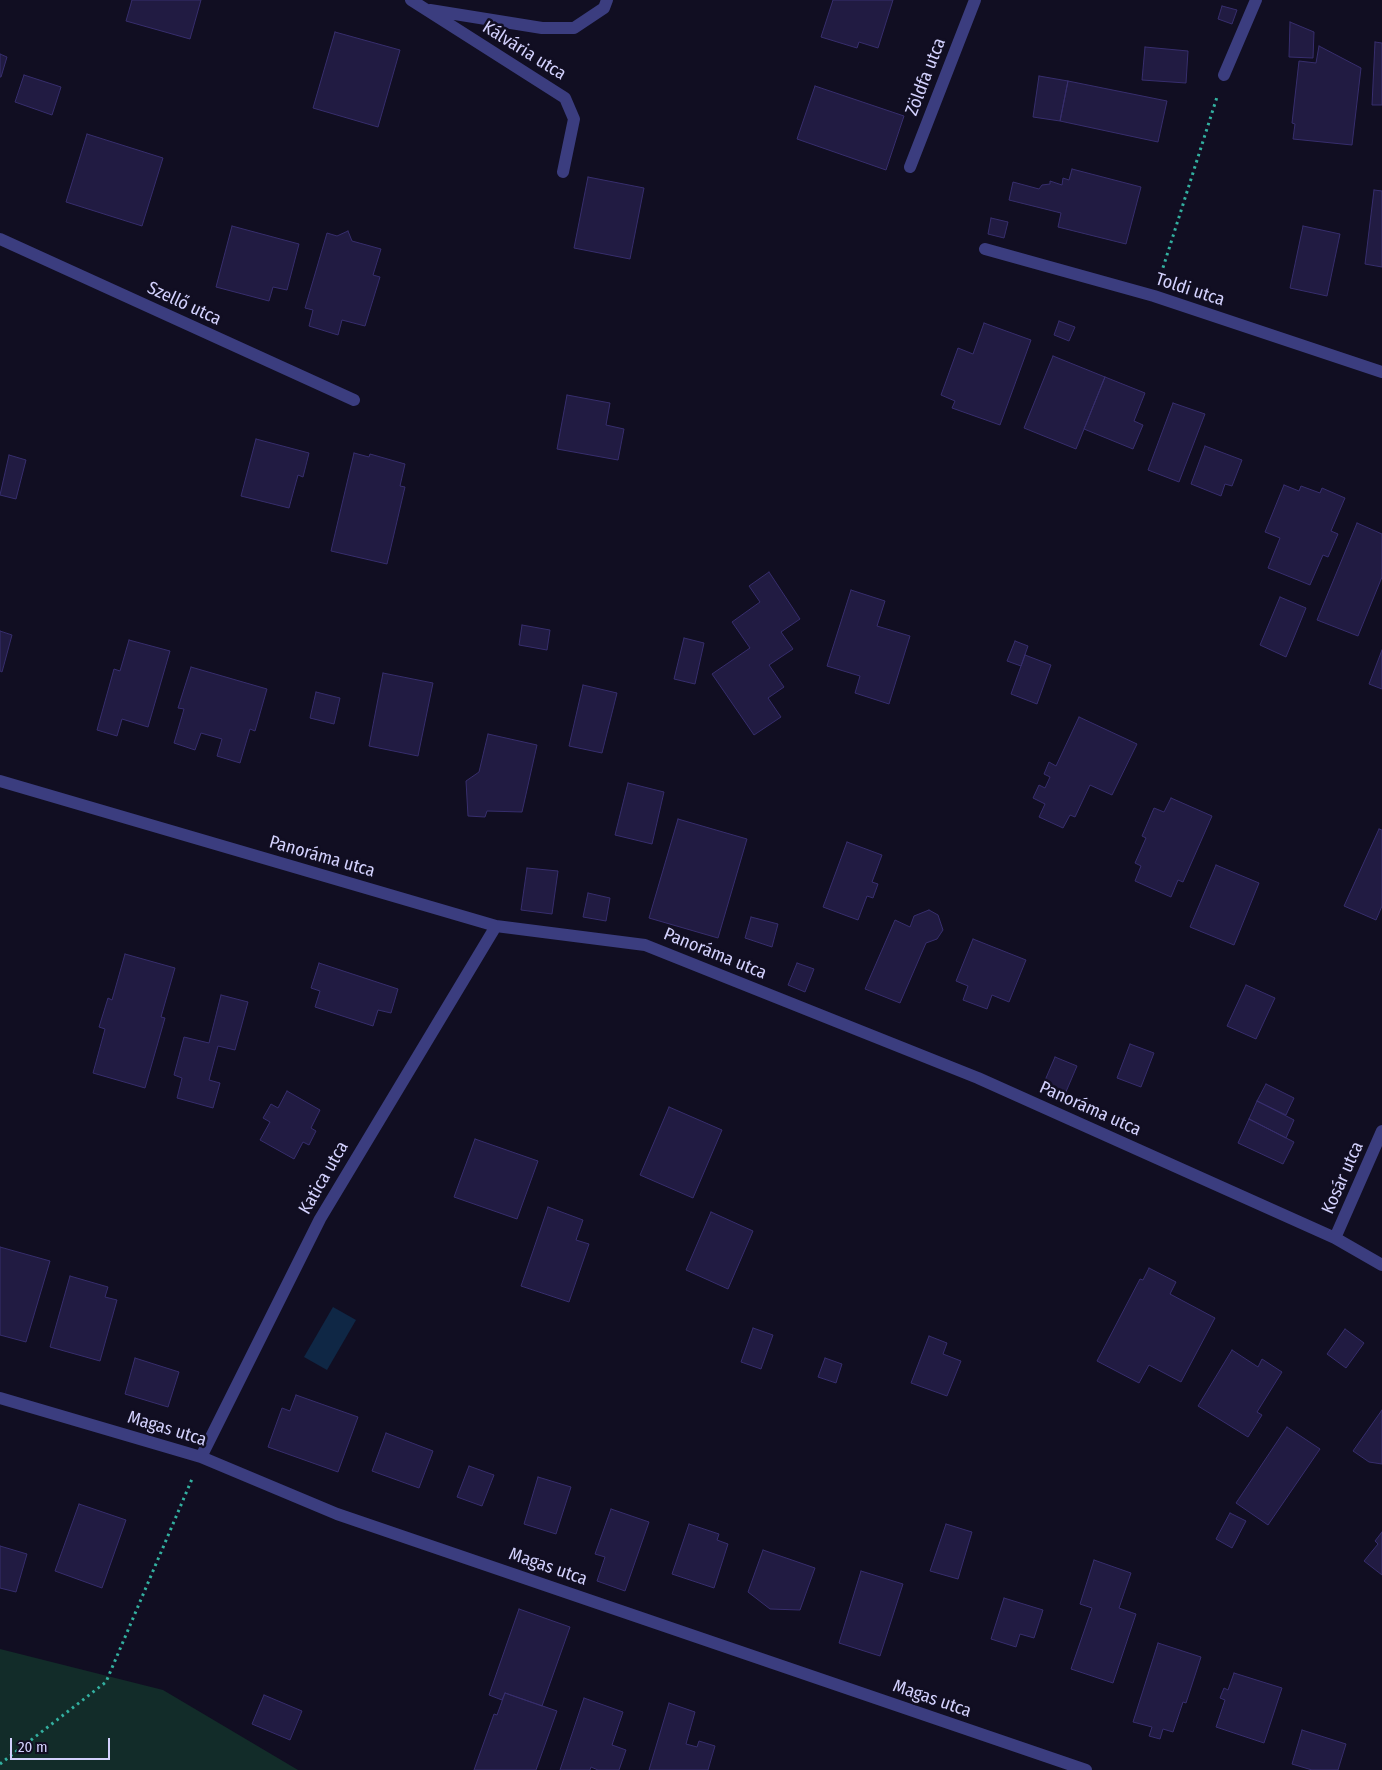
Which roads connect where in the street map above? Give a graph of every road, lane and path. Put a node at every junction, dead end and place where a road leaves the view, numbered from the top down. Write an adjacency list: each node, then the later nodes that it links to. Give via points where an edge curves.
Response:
1 (411, 0): 5 (street, Kálvária utca)
2 (607, 0): 5 (street, Kálvária utca, via 604,8 574,28 542,28)
3 (975, 0): 7 (street, Zöldfa utca)
4 (1256, 0): 6 (street)
5 (425, 9): 8 (street, Kálvária utca, via 565,98 574,119)
6 (1224, 75): 11 (path)
7 (910, 167)
8 (563, 172)
9 (0, 238): 13 (street, Szellő utca)
10 (986, 249): 11 (street, Toldi utca)
11 (1154, 296): 12 (street, Toldi utca)
12 (1382, 372)
13 (354, 400)
14 (0, 781): 15 (street, Panoráma utca)
15 (496, 926): 17 (street, Panoráma utca, via 645,945 978,1078); 20 (street, Katica utca, via 320,1219)
16 (1382, 1131): 17 (street, Kosár utca)
17 (1335, 1238): 18 (street, Panoráma utca)
18 (1382, 1265)
19 (0, 1398): 20 (street, Magas utca)
20 (201, 1457): 21 (path, via 106,1682); 22 (street, Magas utca, via 337,1514)
21 (0, 1764)
22 (1086, 1770)

